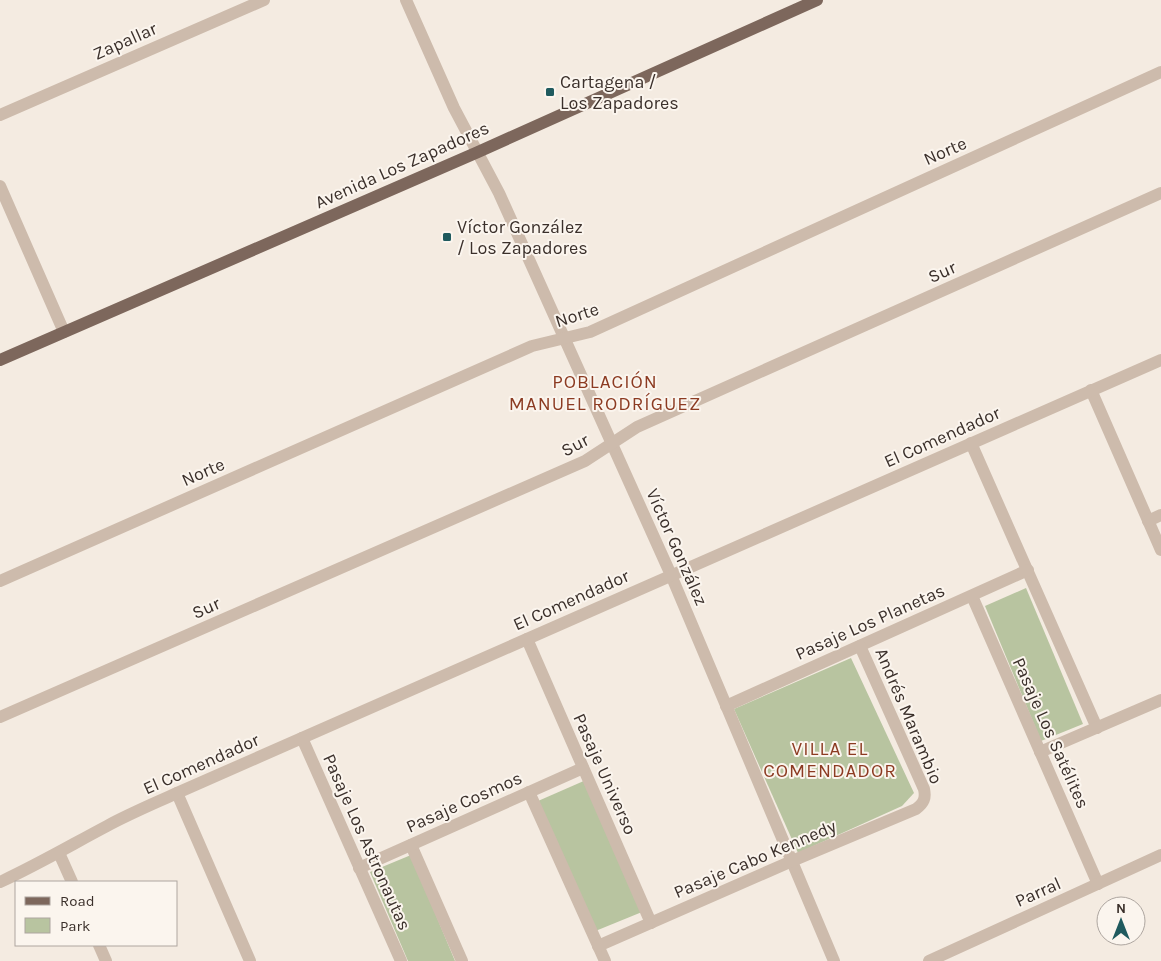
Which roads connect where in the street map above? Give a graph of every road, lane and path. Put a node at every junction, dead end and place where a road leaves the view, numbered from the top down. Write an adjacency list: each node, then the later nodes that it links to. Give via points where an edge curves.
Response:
1 (264, 0): 5 (street, Zapallar)
2 (406, 0): 6 (street, Víctor González, via 454,108)
3 (817, 0): 6 (main road, Avenida Los Zapadores)
4 (1161, 72): 10 (street, Norte, via 599,328)
5 (0, 115)
6 (478, 152): 9 (main road, Avenida Los Zapadores); 10 (street, Víctor González)
7 (0, 186): 9 (street)
8 (1161, 193): 15 (street, Sur, via 637,427)
9 (64, 332): 11 (main road, Avenida Los Zapadores)
10 (564, 338): 15 (street, Víctor González); 21 (street, Norte, via 532,346)
11 (0, 360)
12 (1161, 360): 13 (street, El Comendador)
13 (1091, 390): 14 (street, El Comendador); 17 (street)
14 (972, 443): 19 (street); 20 (street, El Comendador)
15 (612, 444): 20 (street, Víctor González); 27 (street, Sur, via 585,461)
16 (1161, 515): 17 (street)
17 (1148, 520): 18 (street)
18 (1161, 550)
19 (1028, 570): 22 (street, Pasaje Los Planetas); 28 (street)
20 (671, 576): 23 (street, El Comendador); 26 (street, Víctor González)
21 (0, 581)
22 (972, 596): 24 (street, Pasaje Los Planetas); 30 (street, Pasaje Los Satélites)
23 (527, 639): 29 (street, El Comendador); 31 (street, Pasaje Universo)
24 (860, 646): 26 (street, Pasaje Los Planetas); 34 (street, Andrés Marambio, via 924,789)
25 (1161, 700): 28 (street)
26 (726, 706): 38 (street, Víctor González)
27 (0, 717)
28 (1097, 728): 30 (street)
29 (302, 738): 33 (street, El Comendador); 39 (street, Pasaje Los Astronautas)
30 (1040, 752): 42 (street, Pasaje Los Satélites)
31 (583, 768): 32 (street, Pasaje Cosmos); 43 (street, Pasaje Universo)
32 (529, 792): 35 (street, Pasaje Cosmos); 45 (street)
33 (177, 793): 36 (street, El Comendador, via 106,826); 47 (street)
34 (924, 801): 38 (street, Pasaje Cabo Kennedy, via 916,809)
35 (411, 845): 39 (street, Pasaje Cosmos); 49 (street)
36 (59, 853): 40 (street); 41 (street, El Comendador)
37 (1161, 855): 42 (street, Parral)
38 (792, 861): 43 (street, Pasaje Cabo Kennedy); 51 (street, Víctor González)
39 (359, 868): 48 (street, Pasaje Los Astronautas)
40 (72, 881)
41 (0, 882)
42 (1098, 884): 52 (street, Parral)
43 (651, 923): 45 (street, Pasaje Cabo Kennedy)
44 (99, 946): 46 (street)
45 (598, 946): 50 (street)
46 (106, 961)
47 (250, 961)
48 (401, 961)
49 (462, 961)
50 (605, 961)
51 (834, 961)
52 (929, 961)

